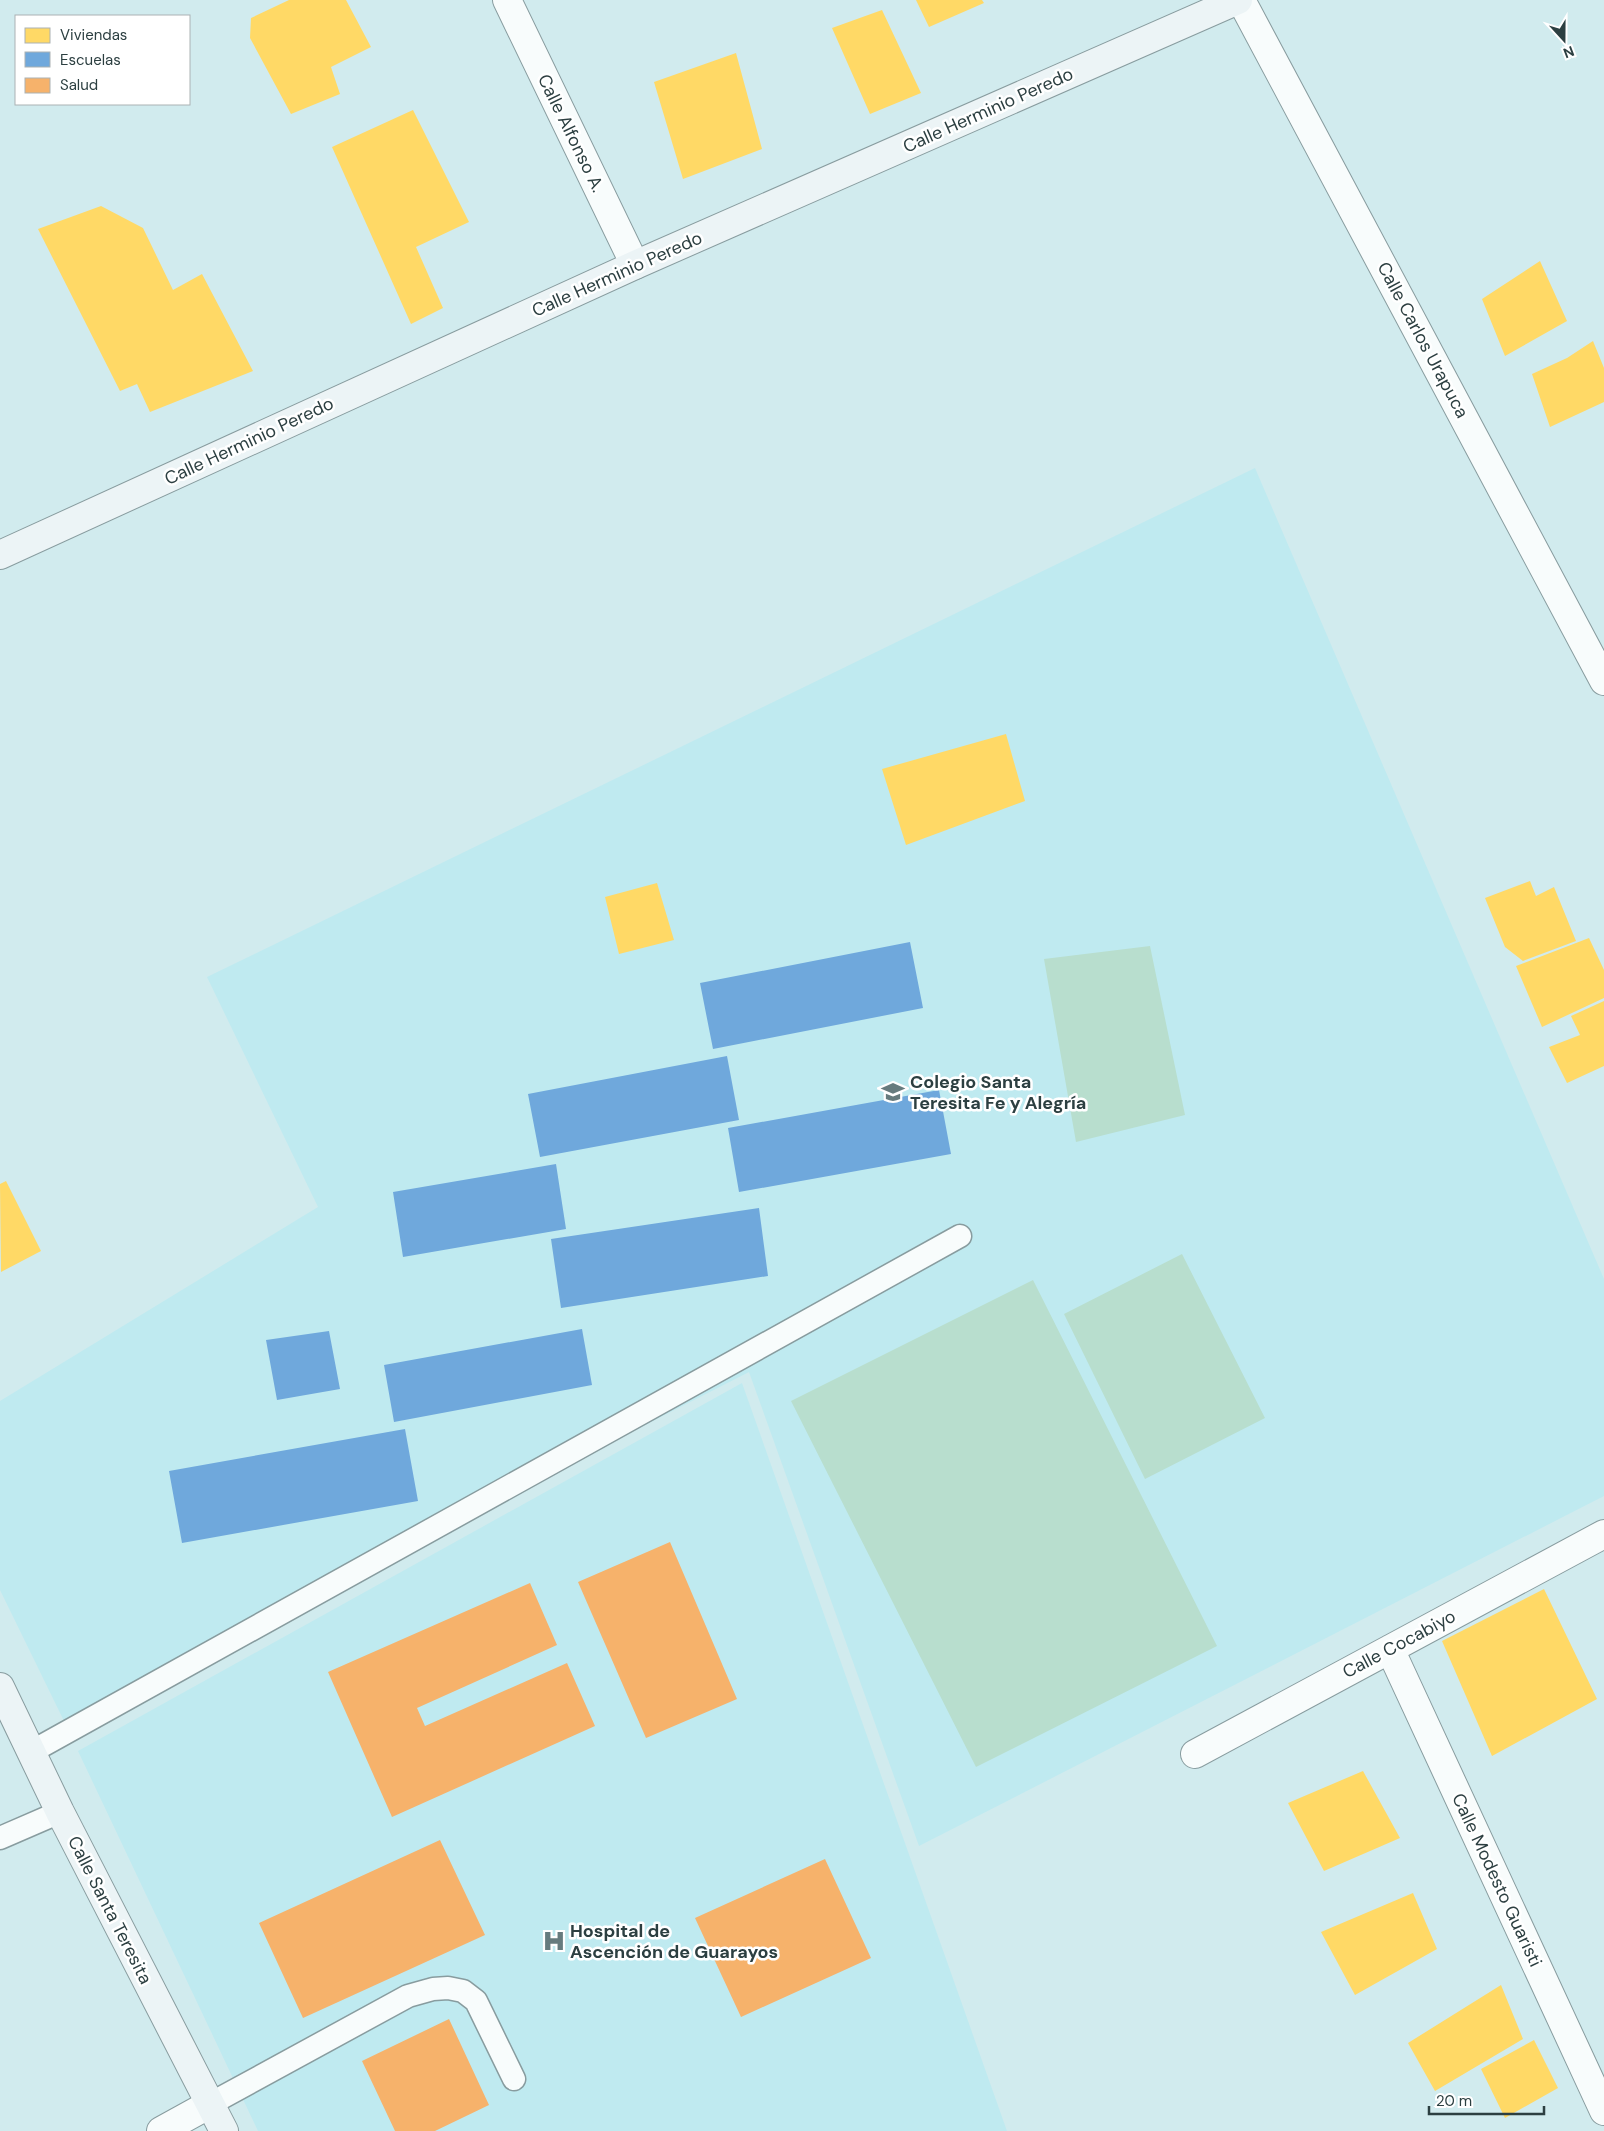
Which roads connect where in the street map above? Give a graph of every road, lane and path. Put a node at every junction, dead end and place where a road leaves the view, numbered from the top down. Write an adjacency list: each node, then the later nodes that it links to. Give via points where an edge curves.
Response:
1 (507, 0): 3 (street, Calle Alfonso A.)
2 (1240, 0): 3 (main road, Calle Herminio Peredo); 5 (street, Calle Carlos Urapuca)
3 (635, 265): 4 (main road, Calle Herminio Peredo)
4 (0, 555)
5 (1604, 681)
6 (960, 1236): 10 (lane)
7 (1604, 1534): 8 (street, Calle Cocabiyo)
8 (1390, 1649): 11 (street, Calle Cocabiyo); 16 (street, Calle Modesto Guaristi)
9 (0, 1686): 10 (main road, Calle Santa Teresita)
10 (31, 1752): 12 (main road, Calle Santa Teresita)
11 (1195, 1754)
12 (60, 1812): 13 (lane); 15 (main road, Calle Santa Teresita)
13 (0, 1838)
14 (514, 2079): 15 (lane, via 476,2001 463,1991 433,1989 408,1996)
15 (210, 2104): 17 (street); 18 (main road, Calle Santa Teresita)
16 (1604, 2111)
17 (161, 2131)
18 (224, 2131)

